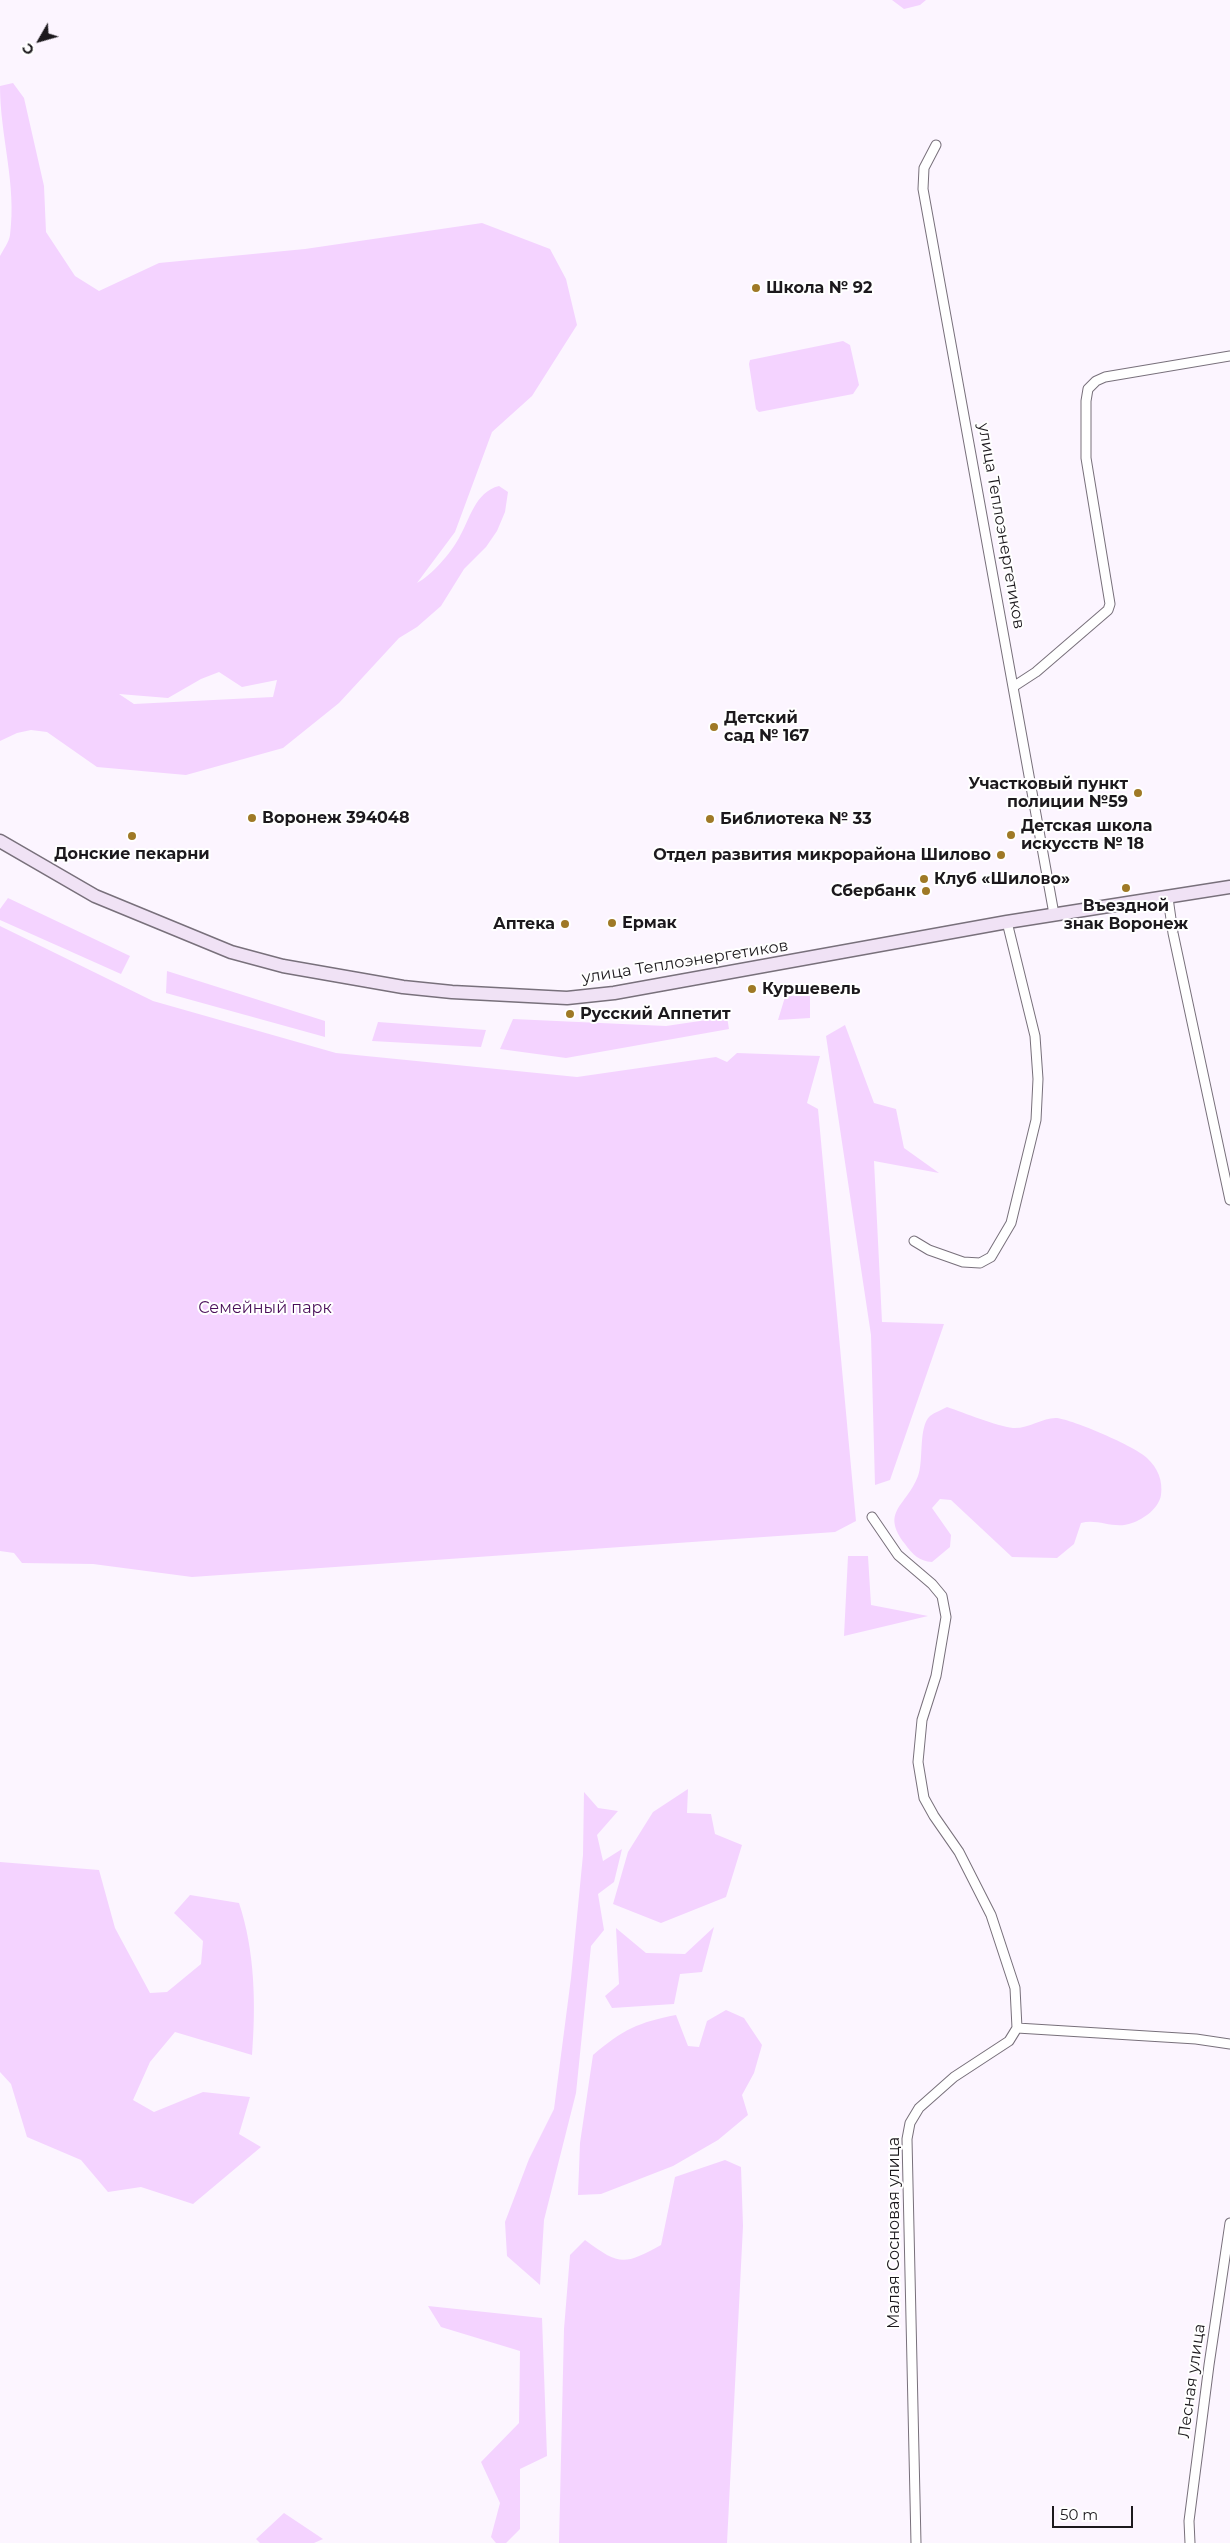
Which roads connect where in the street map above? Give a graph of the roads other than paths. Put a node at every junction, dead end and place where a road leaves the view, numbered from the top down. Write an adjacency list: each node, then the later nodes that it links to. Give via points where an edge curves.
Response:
1 (936, 145): 3 (street, улица Теплоэнергетиков, via 924,168 923,189)
2 (1230, 356): 3 (street, via 1105,377 1096,380 1088,389 1087,466 1110,604 1108,610 1036,672)
3 (1013, 687): 7 (street, улица Теплоэнергетиков)
4 (0, 841): 8 (street, улица Теплоэнергетиков, via 70,882 231,952 282,966 452,992 567,998 614,994)
5 (1230, 887): 6 (street, улица Теплоэнергетиков)
6 (1168, 898): 7 (street, улица Теплоэнергетиков); 9 (street)
7 (1054, 914): 8 (street, улица Теплоэнергетиков)
8 (1007, 922): 10 (street, via 1035,1036 1038,1079 1036,1120 1010,1223 991,1257 980,1264 963,1262)
9 (1230, 1200)
10 (914, 1241)
11 (872, 1517): 12 (street, via 898,1556 942,1596 946,1617 936,1676 922,1720 918,1762 924,1798 959,1852 991,1915 1015,1988)
12 (1017, 2028): 13 (street); 15 (street, Малая Сосновая улица, via 1008,2041 954,2077 919,2108 910,2123 907,2139)
13 (1230, 2044)
14 (1230, 2223): 16 (street, Лесная улица, via 1189,2522)
15 (916, 2543)
16 (1190, 2543)

